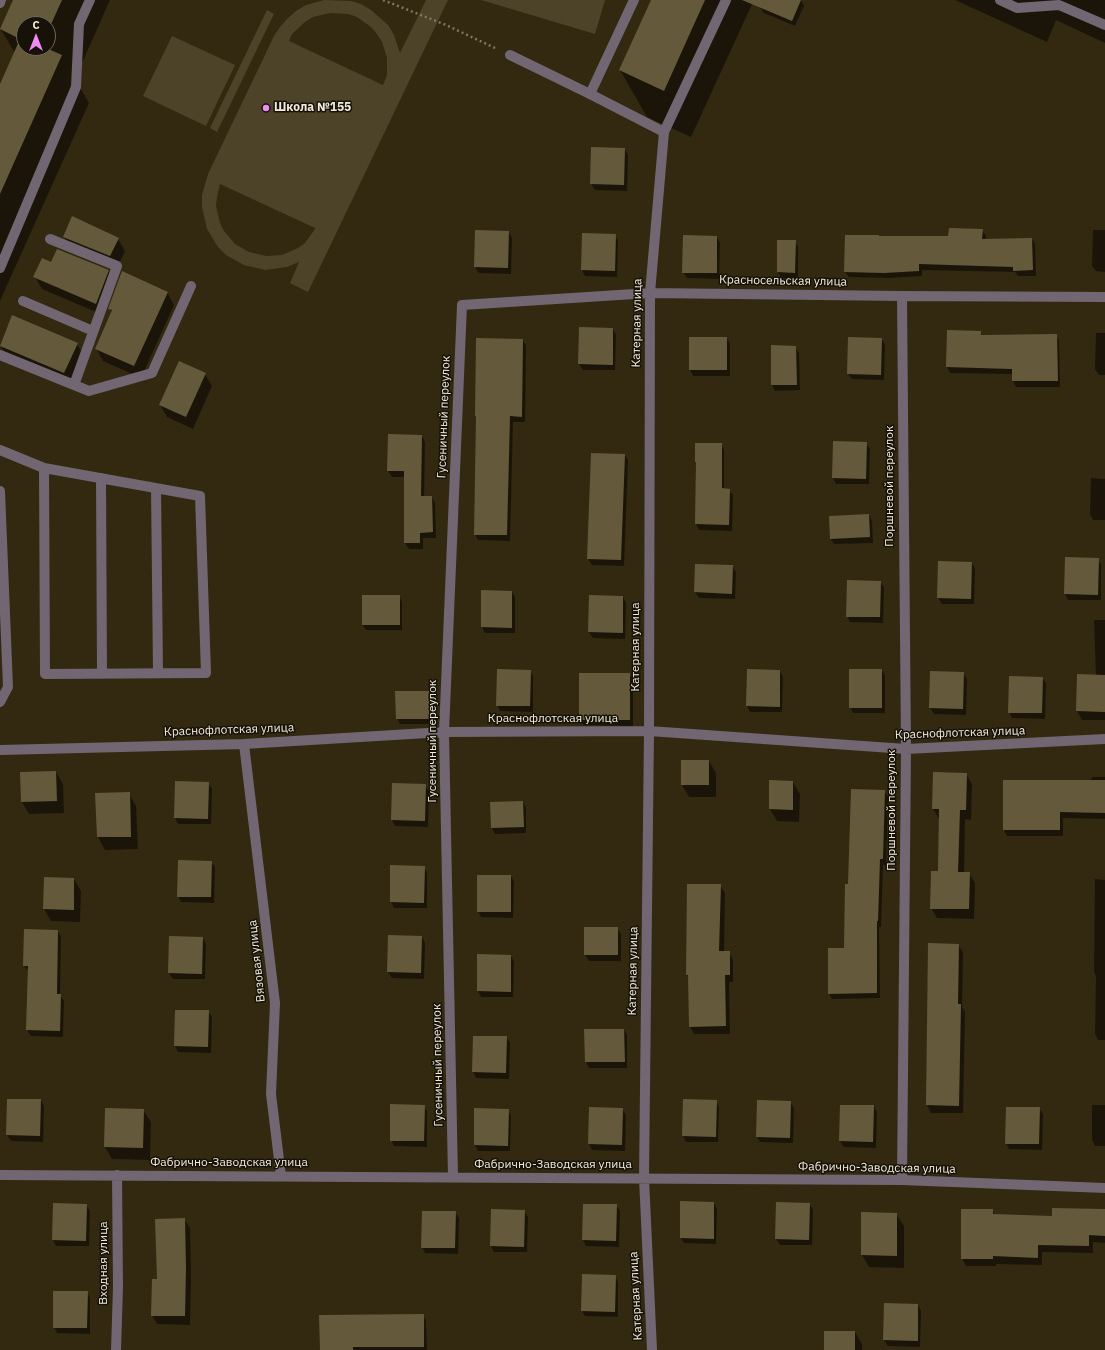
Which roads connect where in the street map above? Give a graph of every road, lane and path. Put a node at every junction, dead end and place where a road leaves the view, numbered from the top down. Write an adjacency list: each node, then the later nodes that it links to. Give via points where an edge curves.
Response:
1 (90, 0): 11 (street, via 80,24 76,88)
2 (383, 0): 7 (path, via 446,25)
3 (634, 0): 8 (street)
4 (726, 0): 9 (street)
5 (1000, 0): 6 (street, via 1017,8 1059,5)
6 (1105, 24)
7 (510, 55): 8 (street)
8 (590, 94): 9 (street)
9 (664, 132): 13 (street, Катерная улица)
10 (50, 239): 18 (street, via 117,266)
11 (0, 268)
12 (191, 286): 20 (street, via 152,374 89,391)
13 (650, 293): 14 (street, Красносельская улица); 17 (street, Красносельская улица); 29 (street, Катерная улица)
14 (902, 296): 15 (street, Красносельская улица); 33 (street, Поршневой переулок)
15 (1105, 297)
16 (23, 301): 18 (street)
17 (462, 305): 30 (street, Гусеничный переулок)
18 (93, 331): 20 (street)
19 (0, 354): 20 (street)
20 (74, 385)
21 (0, 450): 22 (street)
22 (44, 468): 23 (street); 27 (street, via 44,674)
23 (101, 478): 24 (street); 27 (street)
24 (156, 488): 26 (street); 26 (street, via 200,496 206,673)
25 (0, 490): 28 (street, via 8,687)
26 (158, 673): 27 (street)
27 (102, 674)
28 (0, 702)
29 (649, 731): 30 (street, Краснофлотская улица); 33 (street, Краснофлотская улица); 39 (street, Катерная улица)
30 (444, 732): 32 (street, Краснофлотская улица); 38 (street, Гусеничный переулок)
31 (1105, 739): 33 (street, Краснофлотская улица)
32 (244, 744): 34 (street, Краснофлотская улица); 37 (street, Вязовая улица, via 275,1003 271,1094)
33 (906, 749): 40 (street, Поршневой переулок)
34 (0, 750)
35 (0, 1175): 36 (street, Фабрично-Заводская улица)
36 (117, 1175): 37 (street, Фабрично-Заводская улица); 42 (street, Входная улица)
37 (281, 1176): 38 (street, Фабрично-Заводская улица)
38 (453, 1177): 39 (street, Фабрично-Заводская улица)
39 (644, 1178): 40 (street, Фабрично-Заводская улица); 43 (street, Катерная улица)
40 (902, 1180): 41 (street, Фабрично-Заводская улица)
41 (1105, 1188)
42 (116, 1350)
43 (652, 1350)

